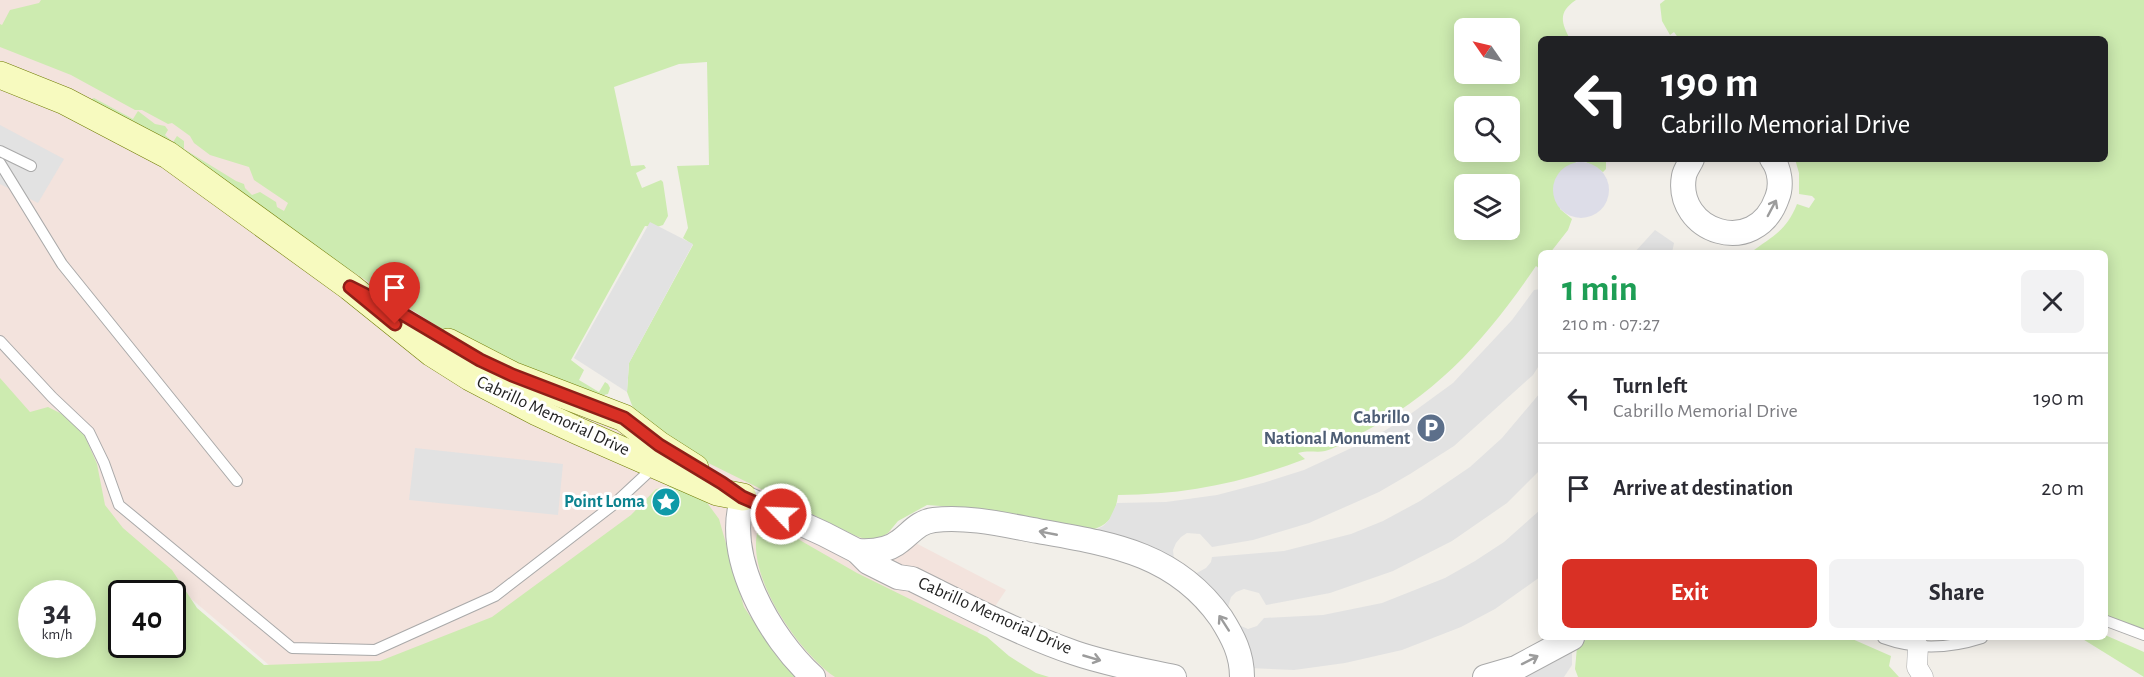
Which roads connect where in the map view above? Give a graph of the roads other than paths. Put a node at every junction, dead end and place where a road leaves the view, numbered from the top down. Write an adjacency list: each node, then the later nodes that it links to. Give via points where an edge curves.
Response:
1 (0, 75): 8 (main road, Cabrillo Memorial Drive, via 65,101 168,155)
2 (0, 151): 6 (lane)
3 (1690, 162): 7 (street, via 1684,175 1685,199 1702,224)
4 (1774, 162): 7 (street, one-way to 4, via 1772,213 1780,190)
5 (0, 163): 11 (lane, via 62,264)
6 (30, 166)
7 (1730, 244)
8 (350, 287): 10 (main road, Cabrillo Memorial Drive, via 432,353 470,377); 12 (main road, Cabrillo Memorial Drive, via 480,360 624,418)
9 (0, 341): 10 (lane, via 89,432 119,505 292,648 375,650 495,596 613,506)
10 (656, 465): 12 (main road, Cabrillo Memorial Drive, via 717,492)
11 (237, 481)
12 (742, 497): 14 (street, Cabrillo Memorial Drive); 22 (street, via 739,538 753,590 776,634)
13 (908, 533): 14 (street, via 892,546); 15 (street, via 905,563); 24 (street, one-way to 13, via 1234,640 1214,609 1186,582 1152,559 1105,544 977,522 932,520)
14 (857, 551): 15 (street, Cabrillo Memorial Drive, via 868,562 898,577)
15 (912, 579): 23 (street, Cabrillo Memorial Drive, one-way to 23, via 1016,629 1077,653)
16 (2108, 622): 17 (lane)
17 (2144, 635)
18 (1568, 640): 25 (street, one-way to 18, via 1516,668)
19 (1889, 640): 21 (lane)
20 (1975, 640): 21 (lane, via 1959,645)
21 (1918, 646): 26 (street, via 1917,667)
22 (813, 677)
23 (1174, 677)
24 (1242, 677)
25 (1485, 677)
26 (1923, 677)

